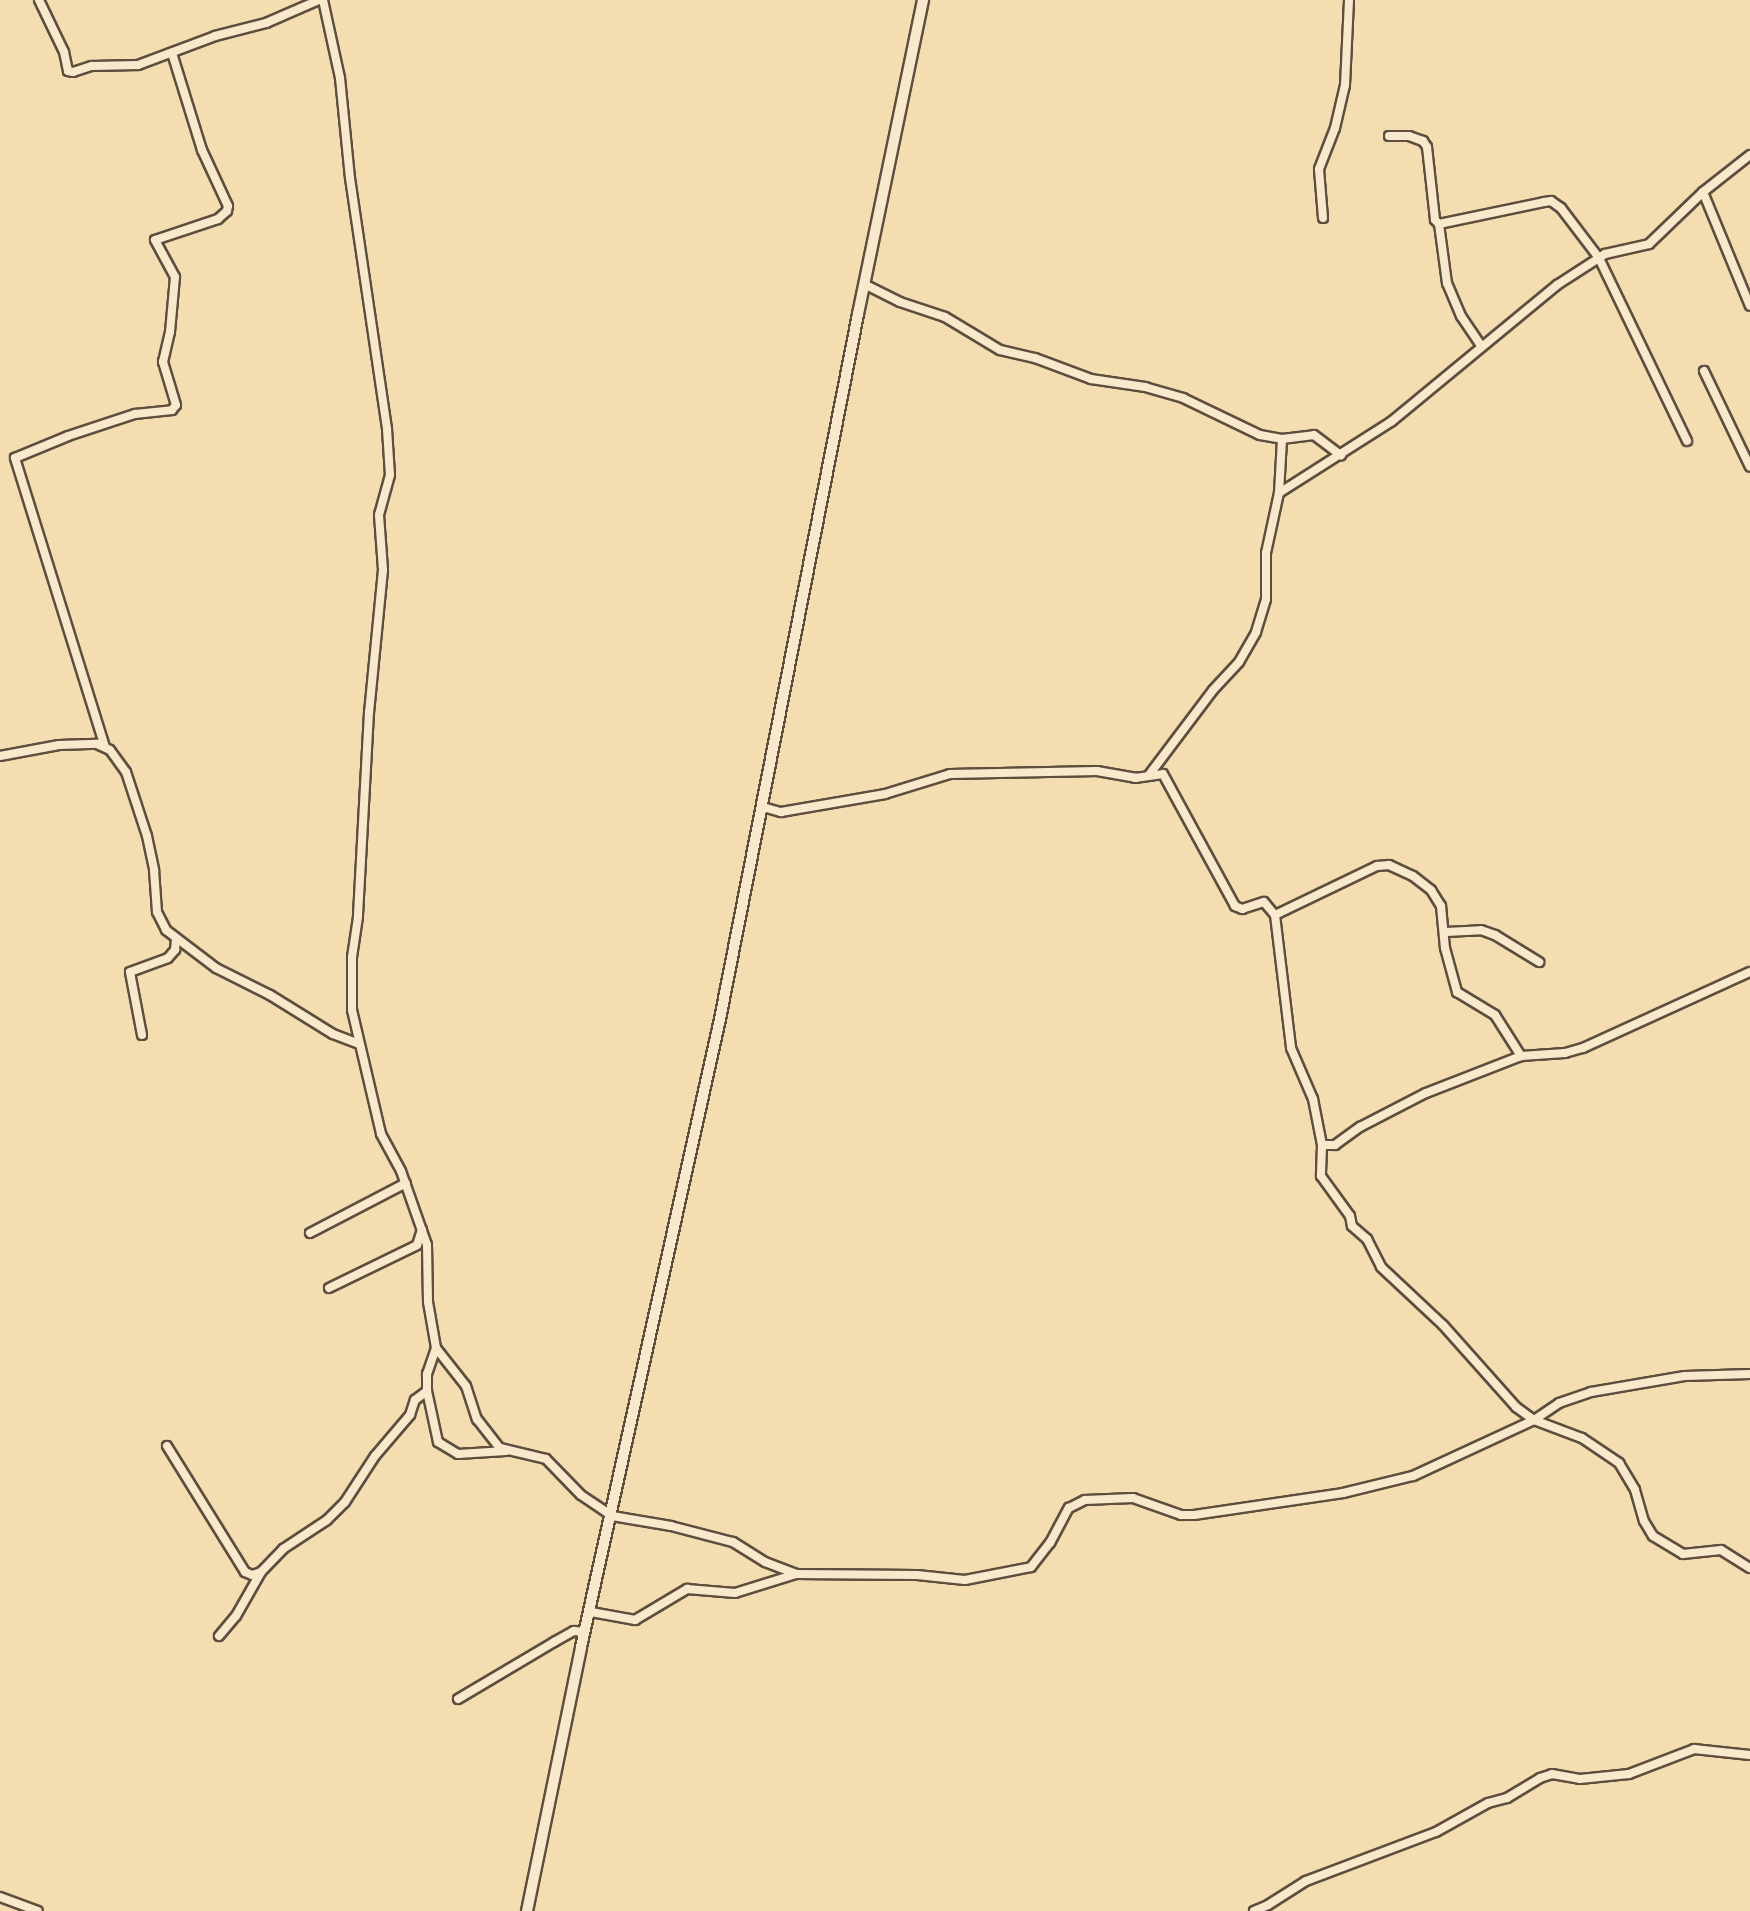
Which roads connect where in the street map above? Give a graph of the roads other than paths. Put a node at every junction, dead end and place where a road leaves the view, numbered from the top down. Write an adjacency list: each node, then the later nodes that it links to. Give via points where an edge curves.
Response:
1 (39, 0): 5 (street, via 70,72 92,66 138,65)
2 (321, 0): 5 (street); 31 (street, via 338,60 390,475 379,515 383,570 380,626 373,660 352,957)
3 (923, 0): 12 (street)
4 (1349, 0): 9 (street, via 1345,85 1319,169)
5 (172, 54): 21 (street, via 202,150 228,206 218,219 155,240 175,276 163,362 176,405 172,410 135,414 68,436 15,458)
6 (1389, 136): 10 (street, via 1409,136 1427,146)
7 (1750, 155): 8 (street)
8 (1703, 192): 11 (street, via 1645,246); 13 (street)
9 (1323, 218)
10 (1439, 224): 11 (street, via 1551,201); 14 (street, via 1447,283)
11 (1599, 258): 14 (street); 17 (street)
12 (864, 284): 16 (street, via 944,317 1000,350 1091,379 1183,398 1260,435); 24 (street)
13 (1750, 306)
14 (1481, 346): 18 (street, via 1392,421)
15 (1704, 370): 19 (street)
16 (1282, 439): 18 (street, via 1314,435); 20 (street)
17 (1687, 441)
18 (1340, 455): 20 (street)
19 (1750, 467)
20 (1279, 493): 23 (street, via 1266,553 1266,598 1251,645)
21 (105, 747): 22 (street, via 59,745); 27 (street, via 126,772 152,855 157,912)
22 (0, 756)
23 (1149, 775): 24 (street, via 1135,778 1097,771 950,774 885,794 780,812); 25 (street, via 1163,774 1236,906 1242,909 1264,902)
24 (763, 807): 44 (street)
25 (1275, 915): 26 (street, via 1377,866 1389,865 1431,890 1441,906); 33 (street, via 1291,1048 1311,1093)
26 (1446, 932): 28 (street, via 1481,930); 32 (street, via 1445,948 1459,995 1495,1015)
27 (176, 939): 30 (street, via 168,958 130,972); 31 (street, via 216,968 333,1034)
28 (1539, 962)
29 (1750, 972): 32 (street, via 1583,1048)
30 (142, 1035)
31 (357, 1042): 34 (street, via 381,1134)
32 (1521, 1056): 33 (street, via 1426,1093 1335,1145)
33 (1322, 1145): 41 (street, via 1321,1175 1352,1226 1367,1239 1381,1267 1443,1325 1511,1403)
34 (406, 1183): 35 (street); 36 (street)
35 (422, 1230): 37 (street, via 417,1245); 38 (street, via 429,1254 428,1302)
36 (310, 1233)
37 (329, 1288)
38 (436, 1349): 40 (street, via 427,1374); 43 (street, via 466,1386 482,1429)
39 (1750, 1374): 41 (street, via 1685,1376 1591,1392 1559,1402)
40 (427, 1391): 43 (street, via 434,1432 442,1447 458,1454); 46 (street, via 415,1400 410,1415 345,1502 283,1549)
41 (1534, 1420): 45 (street, via 1582,1438 1615,1459 1658,1540 1683,1554 1721,1550); 47 (street, via 1413,1476 1343,1493 1181,1516 1133,1498 1085,1500 1069,1508 1038,1560 1024,1570 965,1580)
42 (167, 1446): 46 (street, via 245,1572)
43 (507, 1451): 44 (street, via 545,1459 581,1495)
44 (612, 1516): 47 (street, via 733,1542); 48 (street)
45 (1750, 1567)
46 (261, 1572): 50 (street)
47 (796, 1574): 48 (street, via 735,1594 687,1589 635,1620)
48 (591, 1612): 49 (street)
49 (585, 1632): 51 (street, via 574,1631); 55 (street)
50 (219, 1636)
51 (458, 1699)
52 (1750, 1755): 56 (street, via 1694,1749 1629,1773 1580,1779 1552,1774 1541,1777 1436,1832 1306,1881)
53 (0, 1897): 54 (street)
54 (38, 1911)
55 (527, 1911)
56 (1254, 1911)

